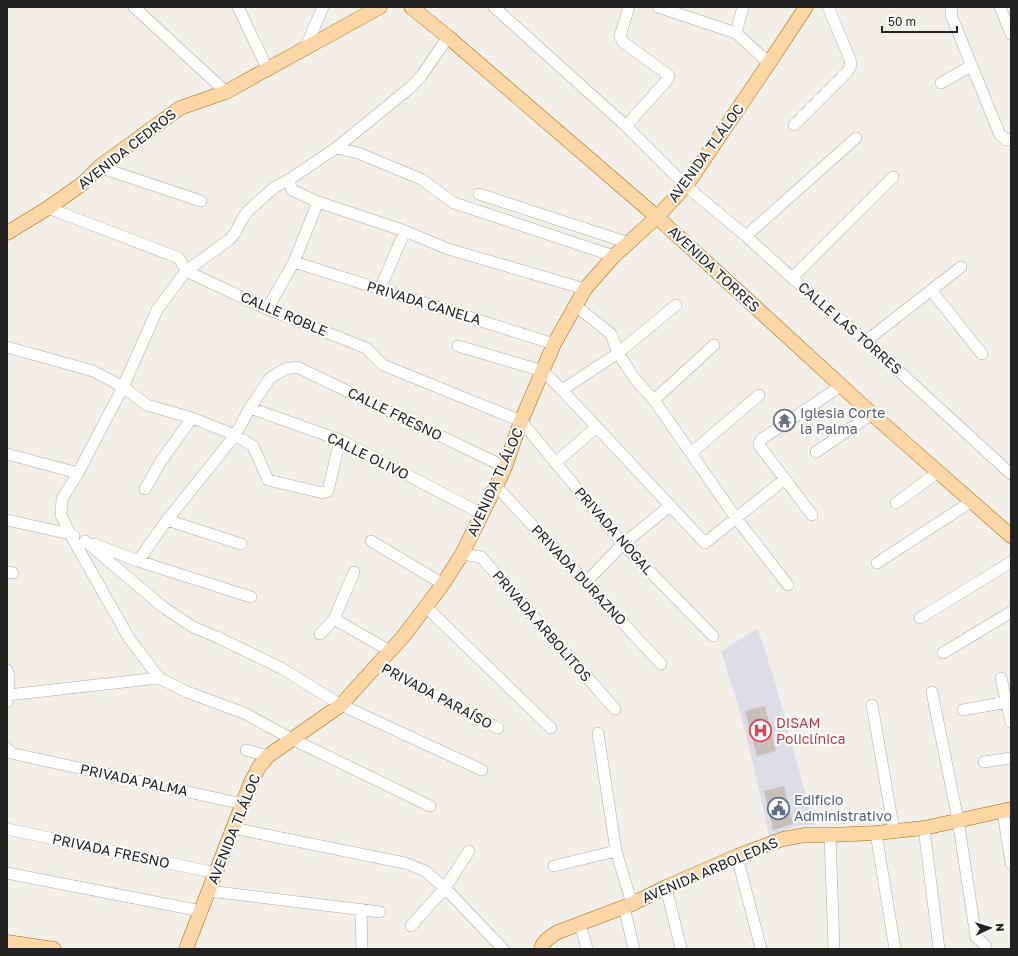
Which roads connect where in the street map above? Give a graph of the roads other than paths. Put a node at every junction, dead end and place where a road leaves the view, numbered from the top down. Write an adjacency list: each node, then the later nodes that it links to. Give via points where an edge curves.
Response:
1 (134, 7): 22 (street)
2 (238, 7): 20 (street)
3 (323, 7): 17 (street)
4 (380, 7): 17 (main road, AVENIDA CEDROS)
5 (411, 7): 16 (main road, AVENIDA TORRES)
6 (494, 7): 24 (street, CALLE LAS TORRES)
7 (629, 7): 24 (street, via 621,39 669,76)
8 (658, 7): 14 (street)
9 (742, 7): 14 (street)
10 (806, 7): 18 (main road, AVENIDA TLÁLOC)
11 (828, 7): 23 (street, via 851,65)
12 (952, 7): 19 (street, via 951,15)
13 (1000, 7): 15 (street)
14 (736, 33): 18 (street)
15 (1011, 34)
16 (448, 37): 27 (street, via 411,87); 36 (main road, AVENIDA TORRES)
17 (305, 49): 20 (main road, AVENIDA CEDROS)
18 (769, 63): 31 (main road, AVENIDA TLÁLOC)
19 (971, 66): 21 (street); 26 (street, via 1000,134)
20 (268, 70): 22 (main road, AVENIDA CEDROS)
21 (941, 83)
22 (226, 92): 28 (main road, AVENIDA CEDROS, via 180,108)
23 (794, 125)
24 (626, 126): 31 (street, CALLE LAS TORRES)
25 (856, 138): 39 (street)
26 (1009, 140)
27 (336, 148): 30 (street); 41 (street, via 358,152 421,179 454,203)
28 (99, 167): 33 (street); 35 (main road, AVENIDA CEDROS, via 82,184)
29 (893, 177): 45 (street)
30 (290, 179): 34 (street, via 292,190); 44 (street, via 275,187 249,210 229,240)
31 (686, 186): 36 (main road, AVENIDA TLÁLOC); 39 (street, CALLE LAS TORRES)
32 (479, 194): 40 (street)
33 (200, 201)
34 (318, 202): 37 (street); 42 (street)
35 (48, 208): 38 (main road, AVENIDA CEDROS); 44 (street, CALLE ROBLE, via 179,258)
36 (658, 217): 40 (main road, AVENIDA TLÁLOC); 60 (main road, AVENIDA TORRES)
37 (406, 231): 46 (street); 47 (street, via 448,249)
38 (7, 233)
39 (746, 236): 45 (street, CALLE LAS TORRES)
40 (628, 243): 41 (main road, AVENIDA TLÁLOC)
41 (614, 256): 47 (main road, AVENIDA TLÁLOC)
42 (294, 262): 46 (street, PRIVADA CANELA); 51 (street)
43 (961, 267): 48 (street)
44 (186, 271): 51 (street, CALLE ROBLE); 61 (street, via 157,310)
45 (792, 278): 52 (street, CALLE LAS TORRES)
46 (380, 289): 53 (street, PRIVADA CANELA)
47 (585, 289): 50 (main road, AVENIDA TLÁLOC)
48 (931, 290): 52 (street); 58 (street)
49 (676, 305): 57 (street)
50 (576, 306): 53 (main road, AVENIDA TLÁLOC); 57 (street, via 611,334)
51 (267, 309): 68 (street, CALLE ROBLE, via 366,348 383,365)
52 (866, 341): 79 (street, CALLE LAS TORRES)
53 (554, 344): 59 (main road, AVENIDA TLÁLOC)
54 (714, 345): 64 (street)
55 (458, 346): 59 (street)
56 (7, 347): 61 (street, via 93,371)
57 (618, 352): 62 (street); 64 (street, via 635,379)
58 (982, 354)
59 (543, 371): 62 (street); 68 (main road, AVENIDA TLÁLOC)
60 (841, 386): 66 (main road, AVENIDA TORRES); 80 (street, via 760,441 759,445)
61 (123, 387): 67 (street, via 147,405); 78 (street)
62 (562, 390): 69 (street)
63 (759, 395): 73 (street)
64 (654, 400): 73 (street)
65 (250, 408): 70 (street); 71 (street, CALLE OLIVO); 76 (street, CALLE FRESNO, via 270,378 285,369 297,367)
66 (872, 414): 72 (street); 77 (main road, AVENIDA TORRES)
67 (192, 418): 70 (street); 82 (street, via 161,461)
68 (521, 421): 75 (street, PRIVADA NOGAL); 76 (main road, AVENIDA TLÁLOC)
69 (597, 427): 75 (street); 85 (street)
70 (234, 435): 71 (street, via 253,446 268,480 323,493 328,492 330,487); 90 (street)
71 (340, 440): 86 (street, CALLE OLIVO)
72 (816, 452)
73 (691, 453): 88 (street)
74 (7, 454): 78 (street)
75 (555, 463): 96 (street, PRIVADA NOGAL)
76 (505, 467): 81 (main road, AVENIDA TLÁLOC)
77 (938, 472): 83 (main road, AVENIDA TORRES); 84 (street)
78 (78, 473): 91 (street, via 62,499 61,515)
79 (1011, 474)
80 (785, 479): 87 (street); 88 (street)
81 (496, 486): 86 (main road, AVENIDA TLÁLOC); 102 (street, PRIVADA DURAZNO)
82 (145, 489)
83 (972, 501): 92 (main road, AVENIDA TORRES); 100 (street)
84 (896, 503)
85 (670, 506): 88 (street, via 705,543); 96 (street)
86 (482, 514): 97 (main road, AVENIDA TLÁLOC)
87 (812, 515)
88 (736, 518): 104 (street)
89 (7, 520): 91 (street)
90 (167, 520): 95 (street); 98 (street)
91 (70, 534): 93 (street); 117 (street, via 129,638)
92 (1011, 536)
93 (85, 541): 98 (street); 122 (street, via 163,607 193,627 281,668)
94 (371, 541): 103 (street)
95 (241, 544)
96 (623, 544): 102 (street); 111 (street, PRIVADA NOGAL)
97 (462, 554): 103 (main road, AVENIDA TLÁLOC); 124 (street, PRIVADA ARBOLITOS, via 481,557)
98 (138, 561): 105 (street)
99 (1011, 562): 108 (street)
100 (877, 563)
101 (354, 572): 109 (street)
102 (586, 582): 114 (street, PRIVADA DURAZNO)
103 (443, 584): 106 (main road, AVENIDA TLÁLOC)
104 (788, 585)
105 (251, 597)
106 (425, 606): 112 (main road, AVENIDA TLÁLOC); 128 (street)
107 (1011, 612): 113 (street)
108 (920, 618)
109 (334, 620): 110 (street); 112 (street)
110 (320, 634)
111 (713, 636)
112 (390, 650): 115 (main road, AVENIDA TLÁLOC)
113 (942, 653)
114 (661, 664)
115 (377, 665): 122 (main road, AVENIDA TLÁLOC); 127 (street, PRIVADA PARAÍSO)
116 (7, 670): 120 (street)
117 (159, 678): 120 (street); 130 (street, via 187,692 244,713)
118 (1001, 678): 121 (street)
119 (932, 692): 140 (street)
120 (8, 699)
121 (1007, 702): 125 (street); 126 (street)
122 (341, 705): 130 (main road, AVENIDA TLÁLOC); 136 (street)
123 (872, 705): 144 (street)
124 (615, 709)
125 (963, 710)
126 (1011, 722)
127 (498, 728)
128 (551, 728)
129 (598, 733): 148 (street)
130 (292, 739): 133 (main road, AVENIDA TLÁLOC); 138 (street)
131 (7, 748): 137 (street, PRIVADA PALMA, via 11,753)
132 (246, 750): 133 (street)
133 (268, 756): 137 (main road, AVENIDA TLÁLOC, via 254,777)
134 (1011, 758): 135 (street)
135 (984, 762)
136 (482, 770)
137 (243, 804): 141 (main road, AVENIDA TLÁLOC)
138 (430, 806)
139 (1007, 811): 140 (main road, AVENIDA ARBOLEDAS); 150 (street)
140 (958, 820): 142 (main road, AVENIDA ARBOLEDAS); 176 (street, via 976,937)
141 (233, 828): 153 (main road, AVENIDA TLÁLOC); 155 (street, via 405,863 425,872)
142 (924, 828): 144 (main road, AVENIDA ARBOLEDAS); 175 (street)
143 (7, 829): 153 (street, PRIVADA FRESNO)
144 (894, 831): 145 (main road, AVENIDA ARBOLEDAS)
145 (876, 833): 146 (main road, AVENIDA ARBOLEDAS); 174 (street)
146 (830, 836): 149 (main road, AVENIDA ARBOLEDAS, via 805,835 783,839); 173 (street)
147 (469, 851): 155 (street)
148 (616, 851): 151 (street); 157 (street)
149 (737, 856): 154 (main road, AVENIDA ARBOLEDAS); 172 (street)
150 (1011, 863)
151 (554, 866)
152 (7, 873): 159 (street)
153 (216, 873): 156 (main road, AVENIDA TLÁLOC)
154 (666, 887): 157 (main road, AVENIDA ARBOLEDAS); 171 (street)
155 (445, 888): 162 (street); 167 (street)
156 (209, 891): 158 (street); 159 (main road, AVENIDA TLÁLOC)
157 (628, 906): 161 (main road, AVENIDA ARBOLEDAS); 170 (street)
158 (361, 909): 160 (street); 166 (street)
159 (201, 911): 165 (main road, AVENIDA TLÁLOC)
160 (380, 912)
161 (580, 924): 168 (main road, AVENIDA ARBOLEDAS, via 550,936); 169 (street)
162 (411, 926)
163 (7, 942): 164 (main road)
164 (54, 949)
165 (188, 949)
166 (362, 949)
167 (503, 949)
168 (541, 949)
169 (587, 949)
170 (634, 949)
171 (681, 949)
172 (761, 949)
173 (834, 949)
174 (895, 949)
175 (939, 949)
176 (986, 949)

